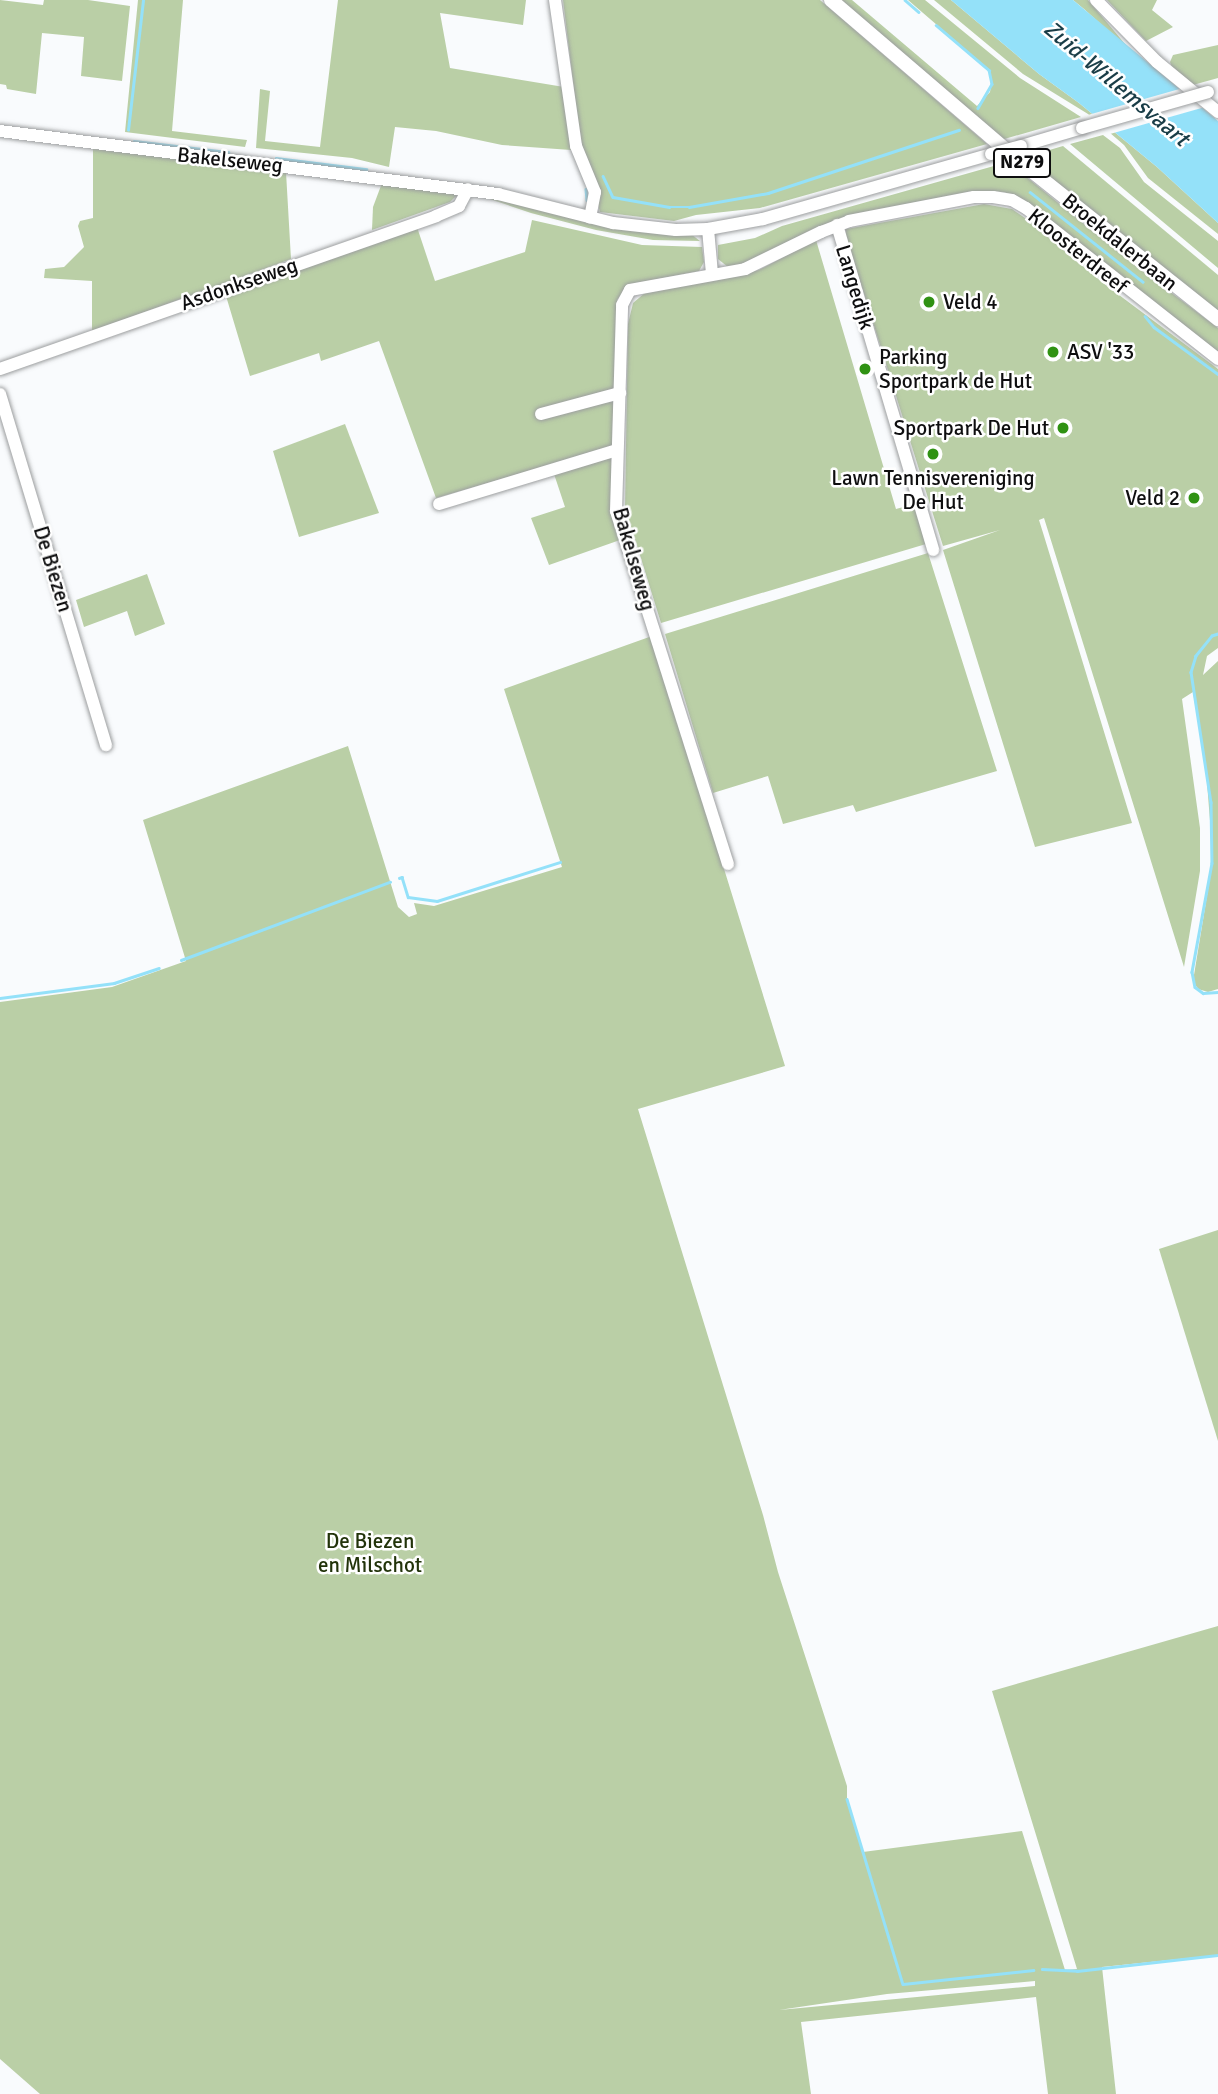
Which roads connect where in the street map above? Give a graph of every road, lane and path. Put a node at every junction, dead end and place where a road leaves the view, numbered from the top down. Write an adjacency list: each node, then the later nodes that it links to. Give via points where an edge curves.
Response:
1 (555, 0): 8 (street, via 576,146 595,192)
2 (831, 0): 12 (main road, Broekdalerbaan / N279, via 1038,176)
3 (1096, 0): 5 (street, via 1157,62)
4 (1213, 91): 10 (street, Bakelseweg, bridge, via 763,219)
5 (1218, 112)
6 (0, 131): 7 (street, Bakelseweg)
7 (468, 190): 8 (street, Bakelseweg); 14 (street, Asdonkseweg, via 459,206 436,216)
8 (590, 218): 10 (street, Bakelseweg, via 660,230)
9 (837, 225): 11 (street, Kloosterdreef, via 753,266); 13 (street, Kloosterdreef, via 974,197 1012,200); 20 (street, Langedijk)
10 (708, 229): 11 (street)
11 (712, 274): 15 (street, Bakelseweg, via 639,286 626,295)
12 (1218, 319)
13 (1218, 359)
14 (0, 369)
15 (620, 393): 17 (street); 18 (street, Bakelseweg)
16 (0, 394): 21 (street, De Biezen)
17 (541, 414)
18 (617, 450): 19 (street); 22 (street, Bakelseweg, via 616,511)
19 (439, 504)
20 (933, 550)
21 (106, 745)
22 (728, 864)

